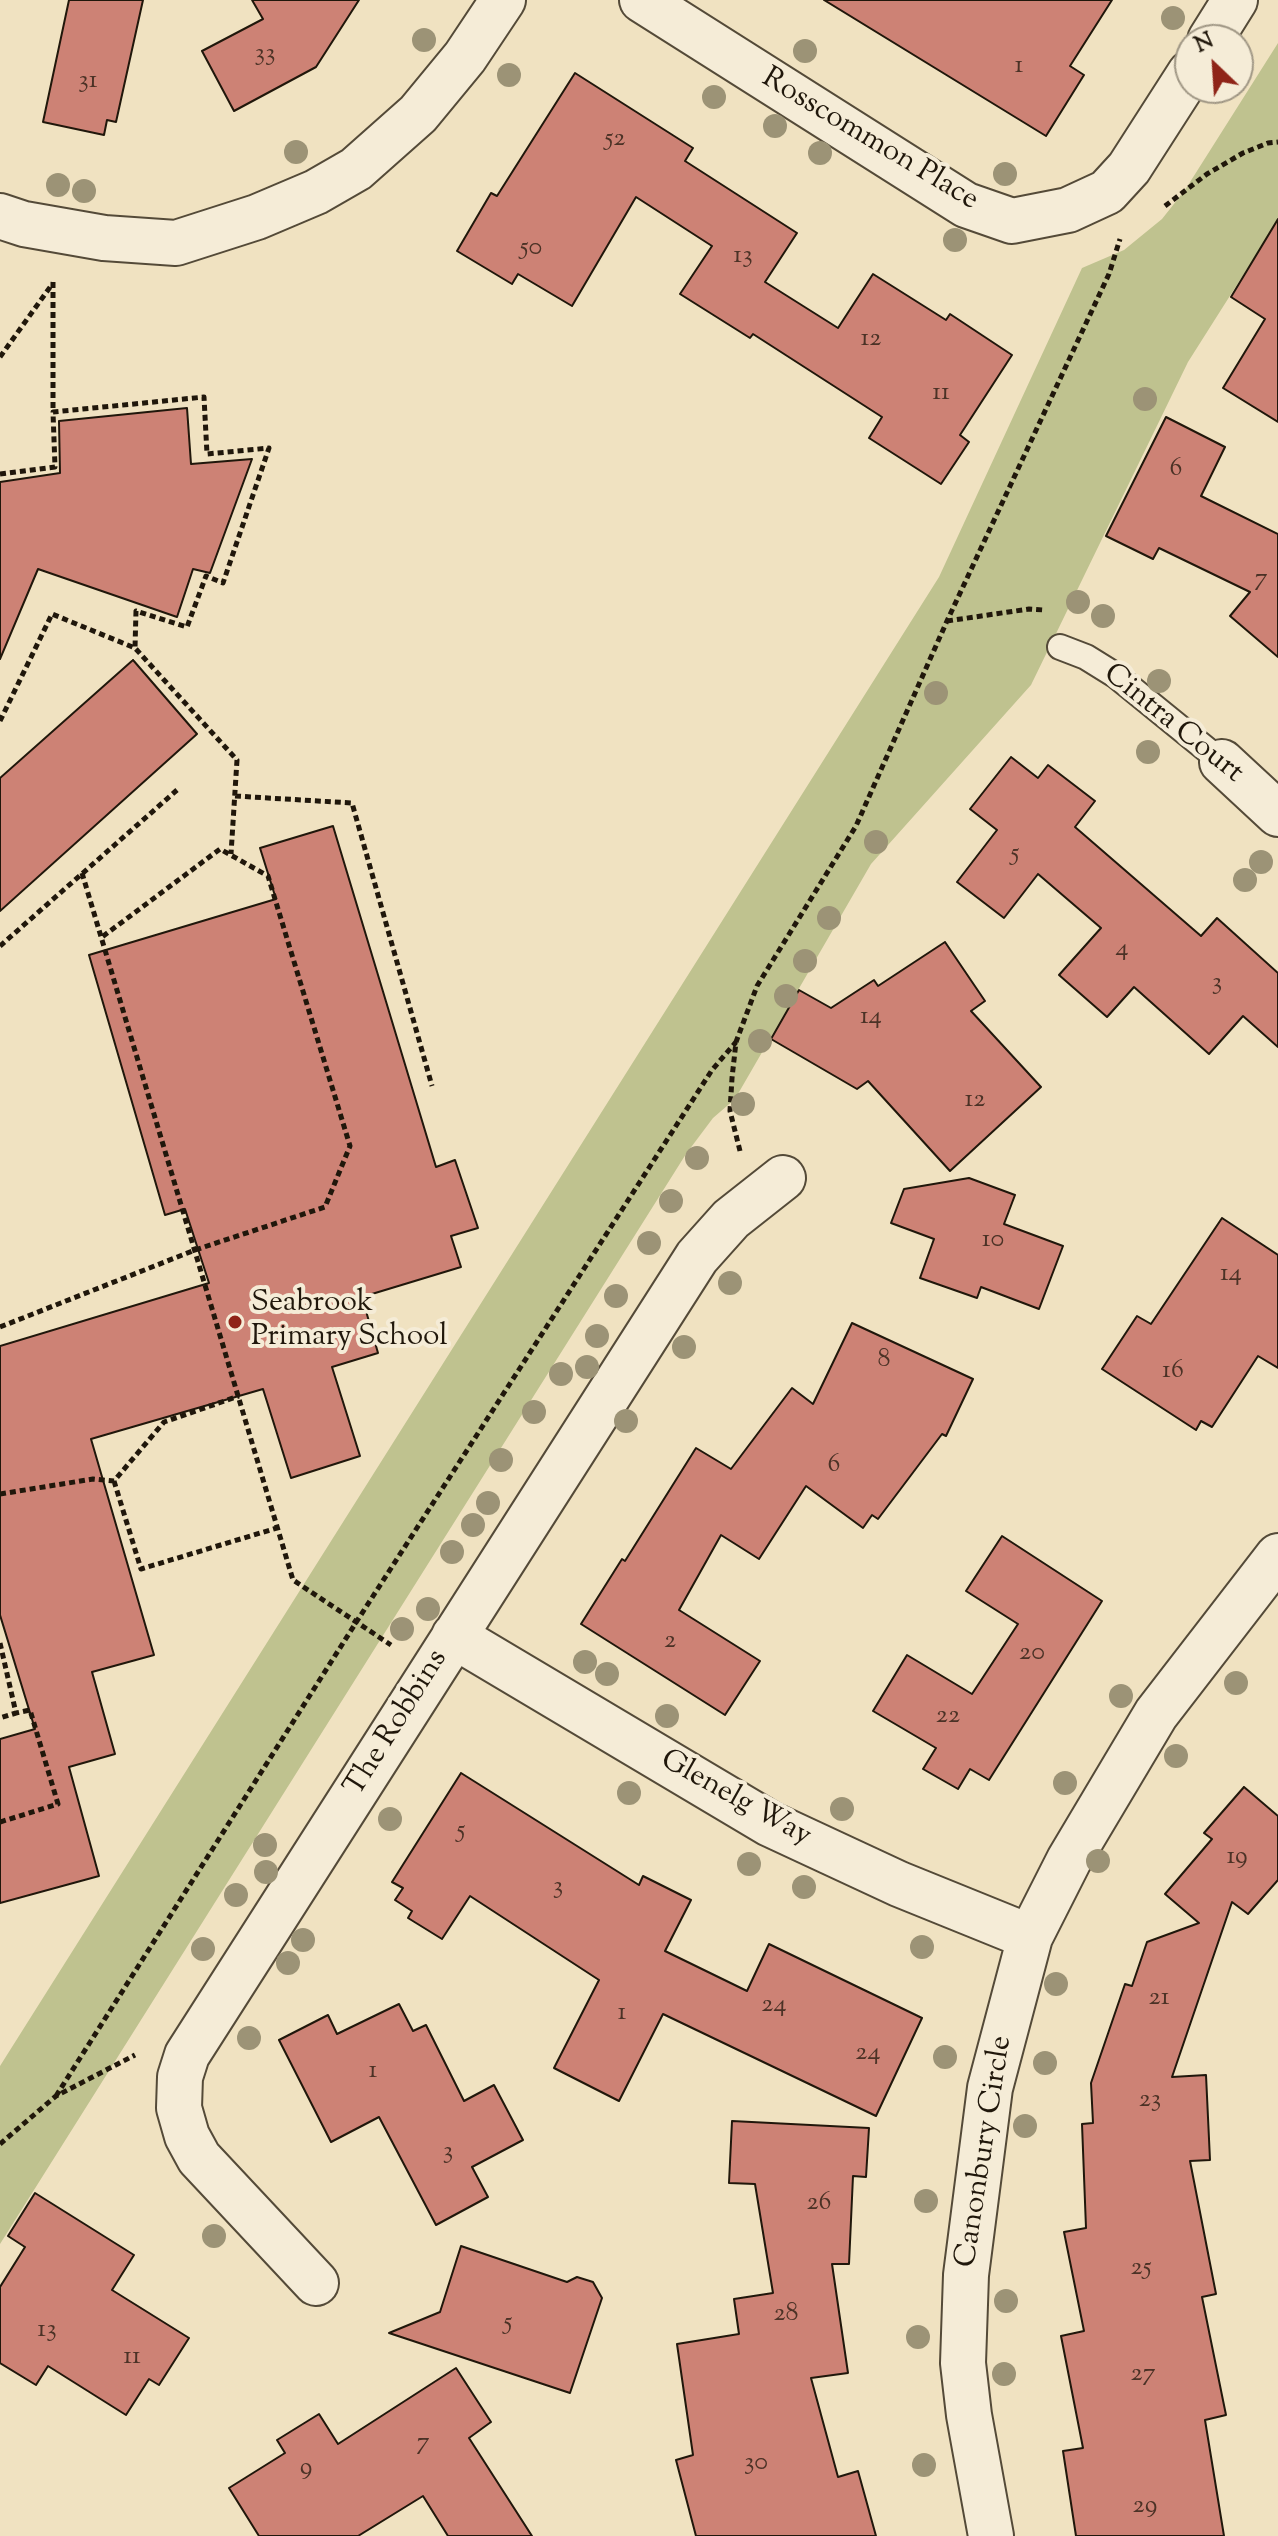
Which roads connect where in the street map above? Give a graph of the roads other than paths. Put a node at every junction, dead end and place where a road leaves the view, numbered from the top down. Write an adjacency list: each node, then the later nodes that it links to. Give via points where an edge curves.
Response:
1 (503, 0): 6 (street, via 418,114 356,169 316,192 176,243 104,238)
2 (642, 0): 5 (street, Rosscommon Place, via 966,205 1012,221 1116,205 1129,168)
3 (1235, 0): 4 (street)
4 (1220, 24)
5 (1174, 98)
6 (0, 216)
7 (1060, 647): 8 (lane, Cintra Court, via 1115,675)
8 (1222, 762): 9 (street, Cintra Court)
9 (1278, 814)
10 (769, 1189): 12 (street, The Robbins, via 731,1219 697,1257)
11 (1278, 1556): 13 (street, Canonbury Circle, via 1156,1714)
12 (454, 1636): 13 (street, Glenelg Way, via 770,1824); 14 (street, The Robbins, via 192,2044 180,2077 179,2108 199,2158)
13 (1030, 1937): 15 (street, Canonbury Circle, via 990,2088 966,2275 963,2363)
14 (316, 2283)
15 (991, 2536)

